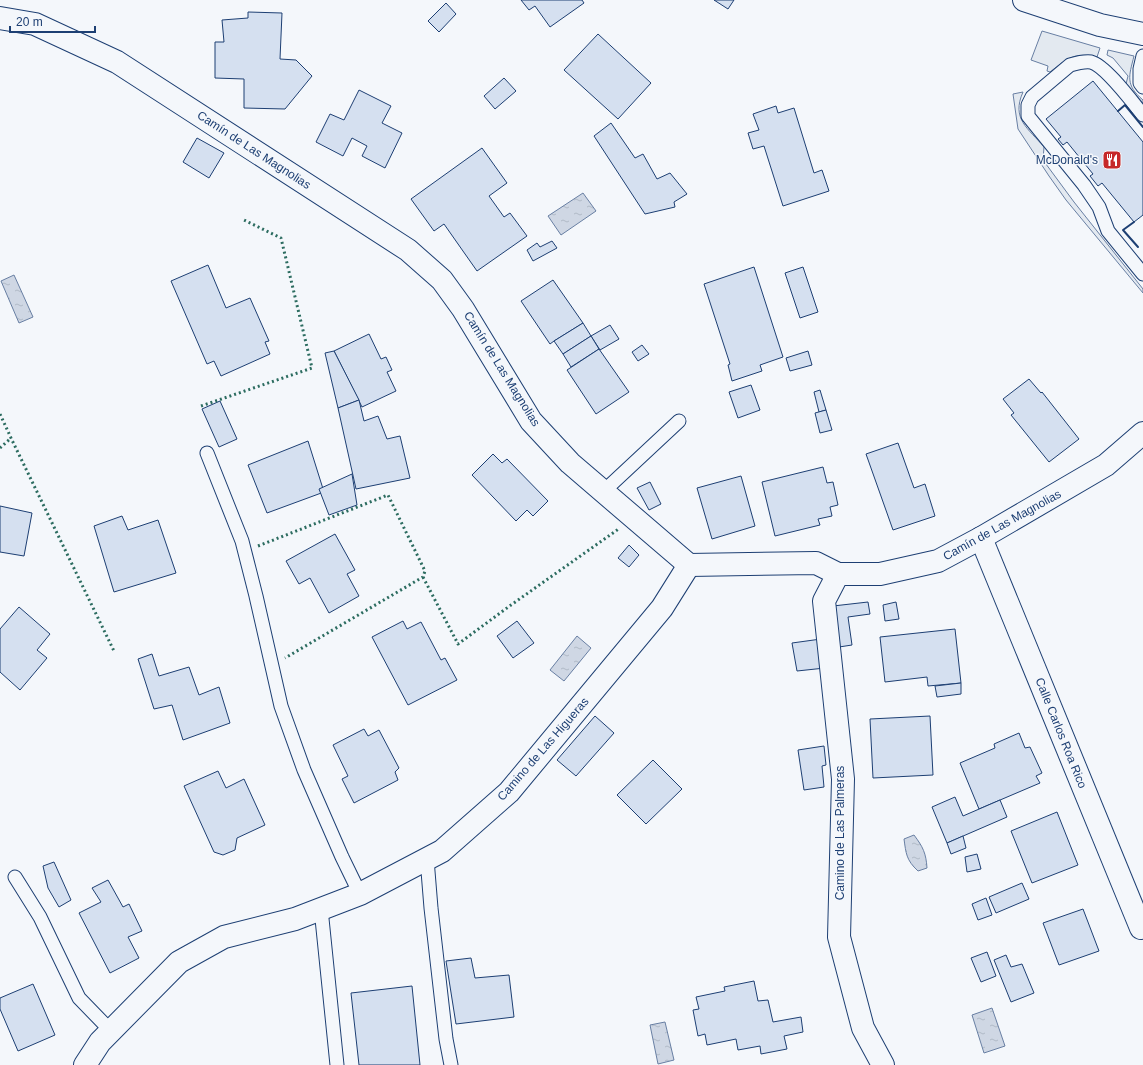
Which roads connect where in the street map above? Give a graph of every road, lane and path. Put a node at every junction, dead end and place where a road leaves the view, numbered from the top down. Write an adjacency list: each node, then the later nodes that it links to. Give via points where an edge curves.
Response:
1 (1024, 0): 3 (street, via 1100,25)
2 (0, 18): 11 (street, Camín de Las Magnolias, via 35,24 117,62 408,250 442,280 463,309 531,420 570,463)
3 (1143, 34)
4 (1143, 56): 5 (lane, via 1140,83)
5 (1143, 87)
6 (1143, 116): 7 (lane, via 1106,71 1092,62 1077,62 1070,65 1032,97 1028,105 1028,116 1084,185 1099,207 1108,231)
7 (1143, 274)
8 (679, 421): 11 (lane)
9 (1143, 433): 12 (street, Camín de Las Magnolias, via 1106,465)
10 (207, 454): 17 (lane, via 242,541 281,706 304,770)
11 (604, 492): 13 (street, Camín de Las Magnolias)
12 (981, 538): 14 (street, Camín de Las Magnolias, via 938,561 880,574); 19 (street, Calle Carlos Roa Rico)
13 (689, 565): 14 (street, Camín de Las Magnolias, via 816,562); 15 (street, Camino de Las Higueras, via 662,608 508,792 442,851)
14 (838, 574): 24 (street, Camino de Las Palmeras, via 824,602 843,779 839,937 863,1028)
15 (427, 859): 17 (street, Camino de Las Higueras); 23 (lane, via 445,1031)
16 (15, 876): 20 (lane, via 40,917 79,998)
17 (360, 894): 18 (street, Camino de Las Higueras)
18 (321, 909): 20 (street, Camino de Las Higueras, via 295,919 224,937 179,962); 22 (lane)
19 (1141, 928)
20 (111, 1030): 21 (street, Camino de Las Higueras)
21 (85, 1065)
22 (337, 1065)
23 (451, 1065)
24 (883, 1065)

